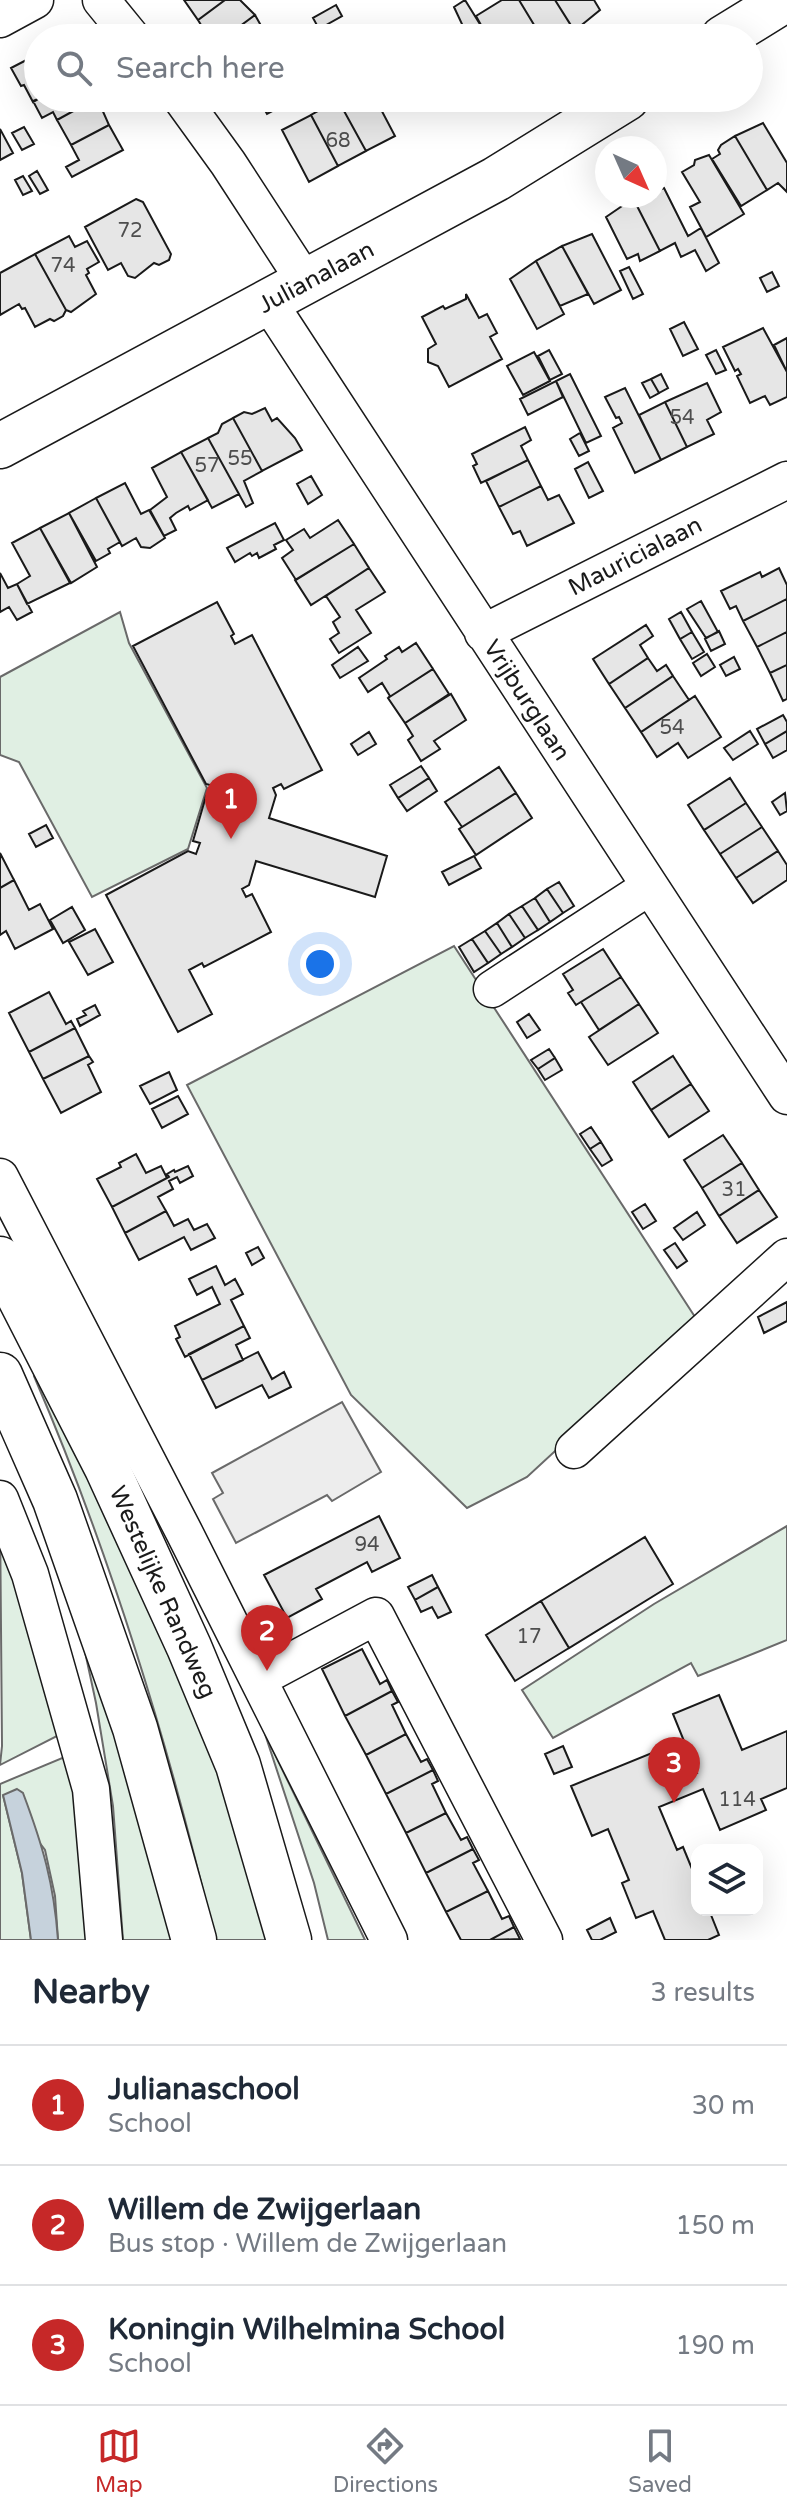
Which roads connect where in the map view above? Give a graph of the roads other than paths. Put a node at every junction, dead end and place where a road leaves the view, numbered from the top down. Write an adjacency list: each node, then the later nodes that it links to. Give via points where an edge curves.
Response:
1 (35, 0): 4 (street)
2 (101, 0): 5 (street)
3 (785, 0): 6 (main road)
4 (0, 19)
5 (121, 24)
6 (746, 24)
7 (191, 112): 9 (street, Vrijburglaan, via 228,163)
8 (604, 112): 9 (main road, Julianalaan, via 496,179)
9 (288, 293): 10 (main road, Julianalaan); 12 (street, Vrijburglaan)
10 (0, 446)
11 (787, 480): 12 (street, Mauricialaan)
12 (483, 633): 13 (street, Vrijburglaan)
13 (649, 887): 14 (street); 15 (street, Vrijburglaan)
14 (492, 989)
15 (787, 1096)
16 (0, 1177): 22 (street)
17 (787, 1257): 20 (street)
18 (0, 1259): 25 (main road, Westelijke Randweg, via 107,1468 189,1647 238,1765)
19 (0, 1375): 24 (main road, via 55,1500 135,1728)
20 (574, 1450)
21 (0, 1499): 23 (street, via 30,1574 91,1789)
22 (258, 1679): 26 (street); 27 (street, via 376,1616)
23 (104, 1940)
24 (194, 1940)
25 (289, 1940)
26 (389, 1940)
27 (544, 1940)

